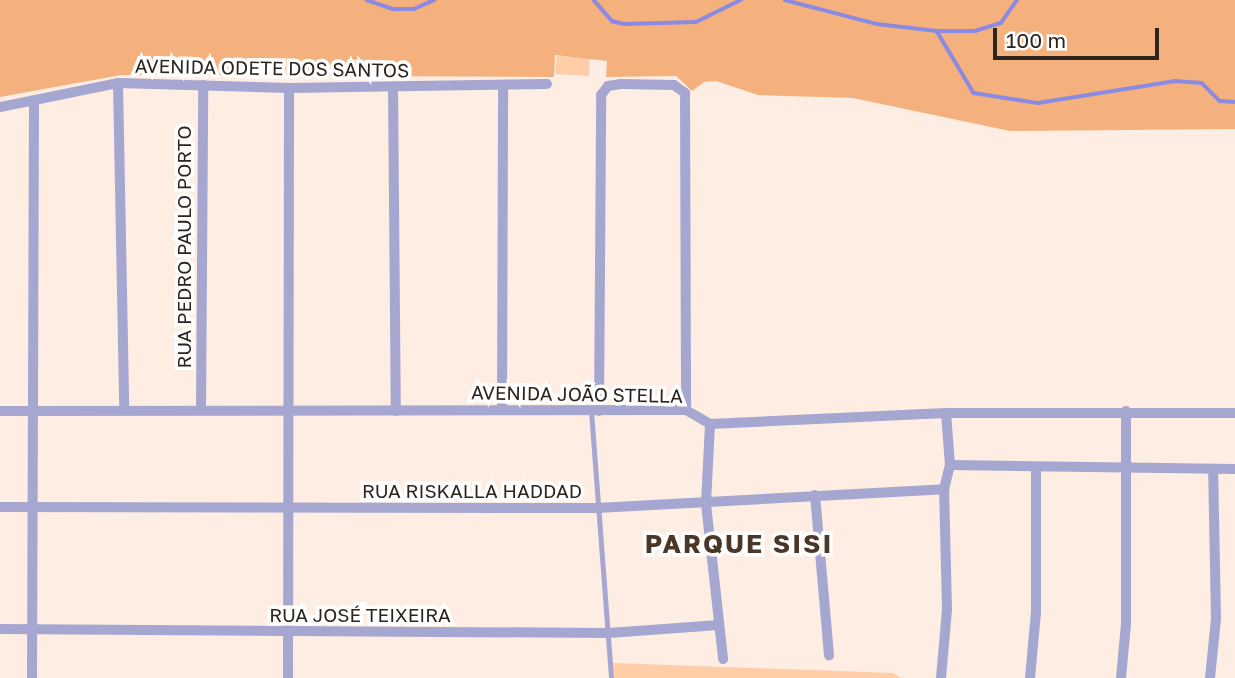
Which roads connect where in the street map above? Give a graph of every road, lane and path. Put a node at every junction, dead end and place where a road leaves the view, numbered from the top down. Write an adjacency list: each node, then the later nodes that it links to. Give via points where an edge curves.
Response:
1 (118, 83): 3 (street, AVENIDA ODETE DOS SANTOS); 7 (street, AVENIDA ODETE DOS SANTOS); 9 (street)
2 (547, 84): 4 (street, AVENIDA ODETE DOS SANTOS)
3 (203, 85): 6 (street, AVENIDA ODETE DOS SANTOS); 10 (street, RUA PEDRO PAULO PORTO)
4 (503, 86): 5 (street, AVENIDA ODETE DOS SANTOS); 11 (street)
5 (393, 87): 6 (street, AVENIDA ODETE DOS SANTOS); 15 (street)
6 (289, 88): 18 (street)
7 (34, 101): 8 (street, AVENIDA ODETE DOS SANTOS); 14 (street)
8 (0, 107)
9 (124, 410): 10 (street, AVENIDA JOÃO STELLA); 14 (street, AVENIDA JOÃO STELLA)
10 (201, 410): 18 (street, AVENIDA JOÃO STELLA)
11 (502, 410): 15 (street, AVENIDA JOÃO STELLA); 16 (street, AVENIDA JOÃO STELLA)
12 (686, 410): 16 (street, AVENIDA JOÃO STELLA); 16 (street, via 685,93 670,85 617,84 605,88 601,95); 21 (street, AVENIDA JOÃO STELLA)
13 (0, 411): 14 (street, AVENIDA JOÃO STELLA)
14 (35, 411): 31 (street)
15 (396, 411): 18 (street, AVENIDA JOÃO STELLA)
16 (595, 411): 32 (lane)
17 (1126, 411): 19 (street); 20 (street); 23 (street)
18 (288, 412): 33 (street)
19 (946, 413): 21 (street); 22 (street)
20 (1235, 413)
21 (710, 425): 29 (street)
22 (950, 466): 24 (street); 27 (street)
23 (1124, 467): 24 (street); 25 (street); 46 (street, via 1126,624)
24 (1036, 469): 45 (street, via 1036,612)
25 (1213, 469): 26 (street); 47 (street, via 1216,619)
26 (1235, 469)
27 (944, 489): 28 (street, RUA RISKALLA HADDAD); 44 (street, via 947,609)
28 (815, 495): 29 (street, RUA RISKALLA HADDAD); 39 (street)
29 (706, 504): 32 (street, RUA RISKALLA HADDAD); 34 (street)
30 (0, 507): 31 (street, RUA RISKALLA HADDAD)
31 (33, 507): 33 (street, RUA RISKALLA HADDAD); 36 (street)
32 (597, 508): 33 (street, RUA RISKALLA HADDAD); 38 (lane)
33 (288, 509): 37 (street)
34 (719, 625): 38 (street, RUA JOSÉ TEIXEIRA); 40 (street)
35 (0, 629): 36 (street, RUA JOSÉ TEIXEIRA)
36 (32, 629): 37 (street, RUA JOSÉ TEIXEIRA); 41 (street)
37 (288, 632): 38 (street, RUA JOSÉ TEIXEIRA); 42 (street)
38 (609, 633): 43 (lane)
39 (829, 655)
40 (723, 659)
41 (32, 678)
42 (288, 678)
43 (611, 678)
44 (941, 678)
45 (1030, 678)
46 (1121, 678)
47 (1210, 678)

